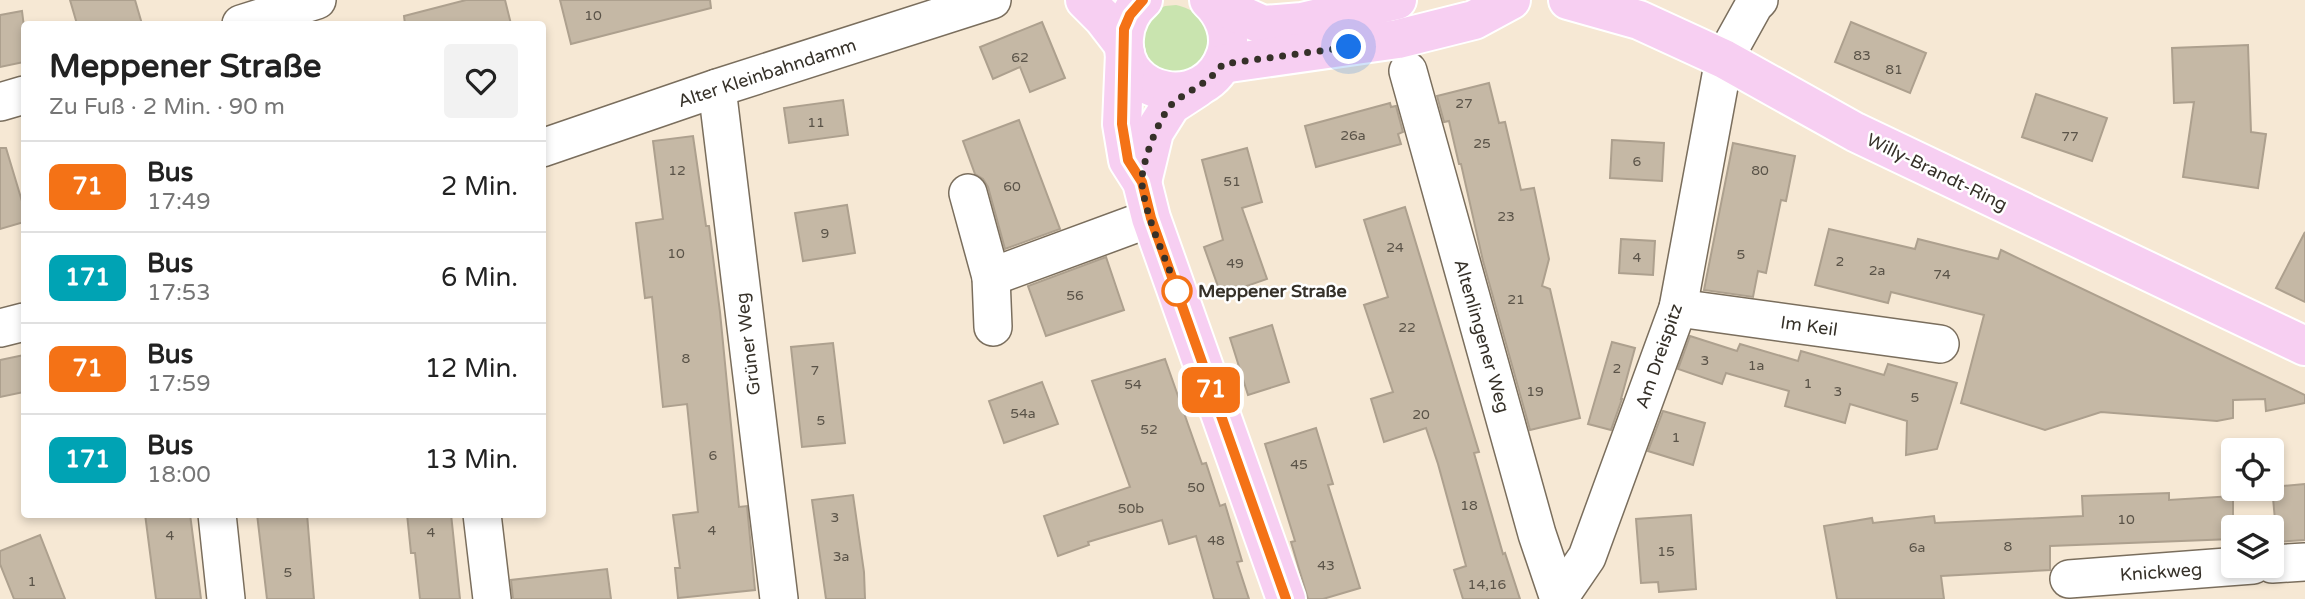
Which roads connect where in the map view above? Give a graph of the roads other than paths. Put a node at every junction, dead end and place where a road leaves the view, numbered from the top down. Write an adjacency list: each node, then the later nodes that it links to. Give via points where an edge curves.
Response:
1 (317, 0): 10 (street)
2 (992, 0): 15 (street, Alter Kleinbahndamm)
3 (1085, 0): 11 (main road)
4 (1143, 0): 11 (main road, via 1124,29)
5 (1397, 0): 8 (main road, via 1302,22 1263,25)
6 (1511, 0): 14 (main road, via 1474,20)
7 (1759, 0): 12 (street, Am Dreispitz)
8 (1210, 1): 14 (main road, via 1222,15 1228,48)
9 (1594, 3): 12 (main road, Willy-Brandt-Ring)
10 (250, 21)
11 (1124, 49): 14 (main road, via 1132,70 1161,91 1179,93); 20 (main road, via 1122,124 1128,160)
12 (1724, 59): 22 (street, Am Dreispitz); 27 (main road, Willy-Brandt-Ring, via 1854,132)
13 (1408, 71): 34 (street, Altenlingener Weg, via 1537,534)
14 (1210, 76): 20 (main road, via 1171,105 1154,132)
15 (717, 88): 18 (street, Alter Kleinbahndamm); 37 (street, Grüner Weg)
16 (21, 96): 17 (street)
17 (0, 102)
18 (546, 147)
19 (968, 193): 21 (street)
20 (1146, 200): 21 (street); 38 (main road)
21 (991, 277): 24 (street)
22 (1678, 308): 26 (street, Im Keil); 34 (street, Am Dreispitz, via 1587,557)
23 (21, 323): 25 (street)
24 (993, 327)
25 (0, 328)
26 (1940, 344)
27 (2305, 346)
28 (217, 518): 35 (street)
29 (482, 518): 36 (street)
30 (2305, 562): 31 (street)
31 (2284, 563)
32 (2221, 567): 33 (street, Knickweg)
33 (2069, 579)
34 (1559, 598)
35 (226, 599)
36 (492, 599)
37 (779, 599)
38 (1286, 599)

